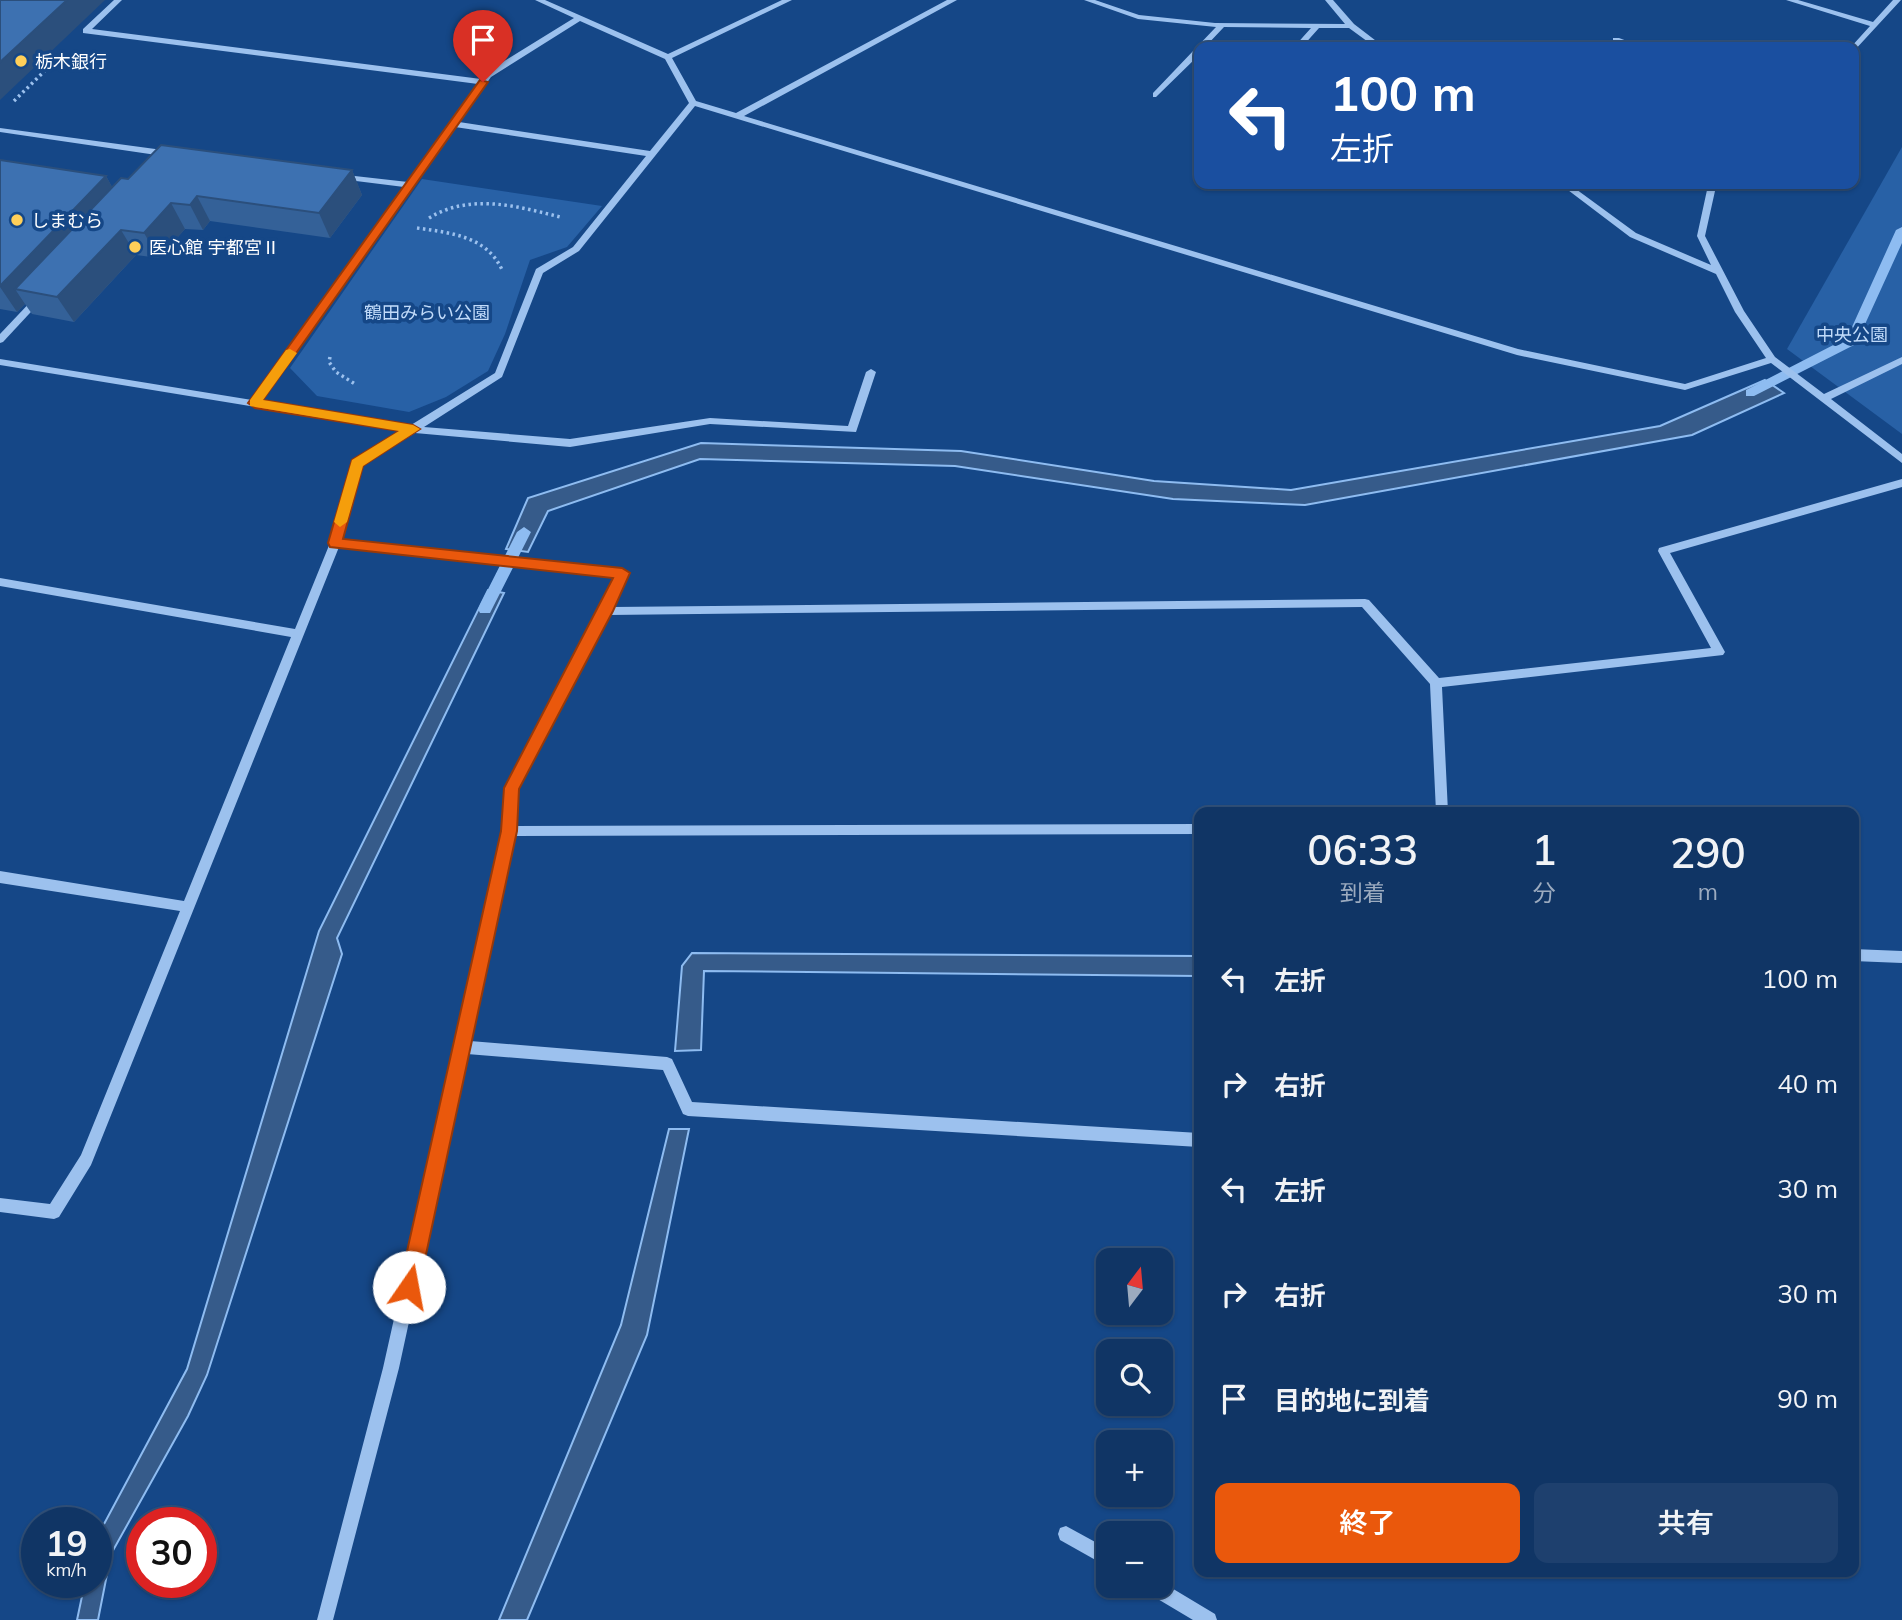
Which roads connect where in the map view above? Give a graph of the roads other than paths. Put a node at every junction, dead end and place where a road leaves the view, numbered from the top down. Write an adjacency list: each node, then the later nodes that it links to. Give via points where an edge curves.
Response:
1 (118, 0): 22 (street, via 86,30)
2 (539, 0): 9 (street)
3 (788, 0): 21 (street)
4 (953, 0): 25 (street)
5 (1088, 0): 10 (street, via 1138,17)
6 (1329, 0): 13 (street)
7 (1790, 0): 12 (street)
8 (1896, 0): 12 (street)
9 (580, 18): 21 (street); 22 (street)
10 (1222, 25): 11 (street); 15 (street)
11 (1318, 25): 13 (street); 16 (street)
12 (1875, 25): 19 (street)
13 (1351, 26): 17 (street)
14 (1616, 40): 18 (street)
15 (1206, 42)
16 (1303, 42)
17 (1373, 42)
18 (1623, 42)
19 (1859, 43)
20 (1194, 54): 23 (street)
21 (668, 57): 24 (street)
22 (483, 82): 26 (street)
23 (1156, 94)
24 (693, 103): 25 (street); 29 (street)
25 (737, 116): 39 (street, via 1517,352 1685,387)
26 (453, 124): 29 (street); 33 (street)
27 (0, 130): 28 (street)
28 (173, 154): 30 (street); 31 (street)
29 (653, 154): 45 (street, via 576,249 539,271 499,375)
30 (186, 156)
31 (164, 164)
32 (331, 175): 33 (street)
33 (410, 185): 44 (street)
34 (1571, 189): 36 (street, via 1633,235)
35 (1712, 189): 36 (street, via 1701,236)
36 (1720, 272): 39 (street)
37 (46, 291): 38 (street)
38 (0, 340)
39 (1772, 359): 43 (street)
40 (1902, 360): 43 (street)
41 (0, 362): 44 (street)
42 (872, 372): 45 (street, via 852,430 710,421 570,443)
43 (1823, 399): 46 (street)
44 (255, 403): 45 (street)
45 (413, 429): 48 (street, via 357,464)
46 (1902, 458)
47 (1902, 483): 52 (street, via 1663,551 1719,652)
48 (335, 543): 50 (street, via 622,573); 51 (street)
49 (0, 582): 51 (street)
50 (606, 611): 52 (street, via 1365,603); 55 (street, via 512,788)
51 (298, 634): 57 (street)
52 (1436, 683): 53 (street)
53 (1443, 807)
54 (1194, 829): 55 (street)
55 (509, 831): 60 (street)
56 (0, 877): 57 (street)
57 (188, 907): 62 (street, via 86,1160 54,1212)
58 (1859, 955): 59 (street)
59 (1902, 957)
60 (461, 1047): 61 (street, via 667,1064 688,1109); 66 (street, via 391,1368)
61 (1194, 1140)
62 (0, 1205)
63 (1066, 1534): 64 (street)
64 (1096, 1552)
65 (1172, 1598): 67 (street)
66 (325, 1620)
67 (1209, 1620)

